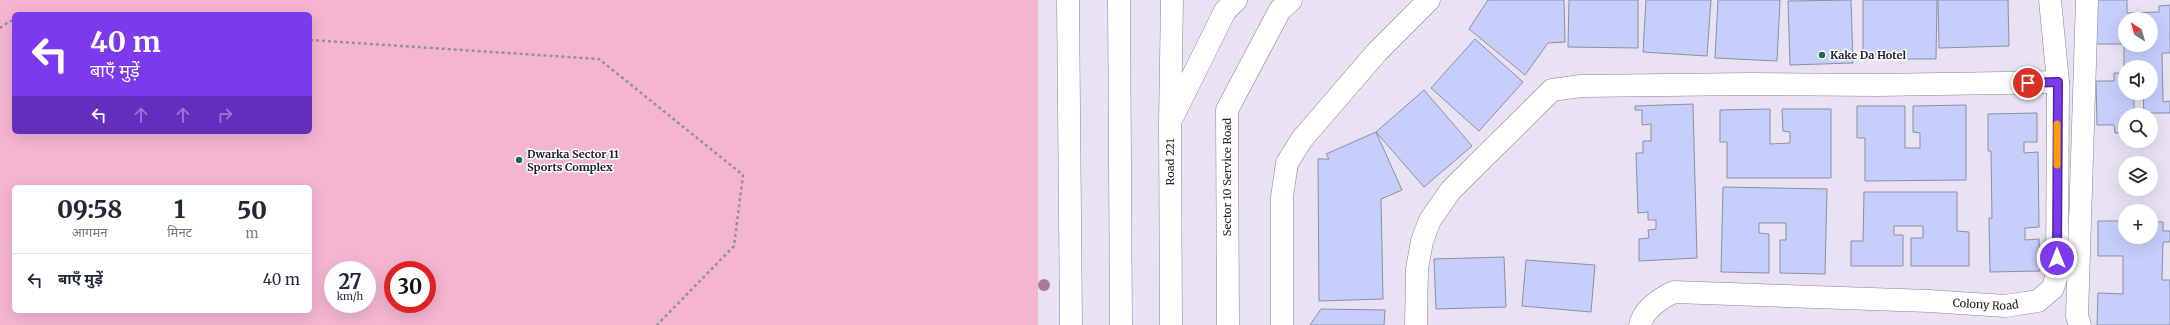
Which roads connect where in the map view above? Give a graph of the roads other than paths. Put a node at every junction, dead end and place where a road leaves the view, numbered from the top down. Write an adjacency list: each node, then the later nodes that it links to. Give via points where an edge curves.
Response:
1 (1068, 0): 11 (street)
2 (1119, 0): 12 (street)
3 (1172, 0): 10 (street, Road 221)
4 (1236, 0): 10 (street, via 1225,11)
5 (1291, 0): 14 (street, Sector 10 Service Road, via 1280,10 1227,110)
6 (1429, 0): 15 (street, via 1377,52 1302,139 1287,163 1282,197)
7 (2050, 0): 9 (street, Colony Road)
8 (2087, 0): 18 (street, via 2077,316)
9 (2058, 82): 16 (street, via 1581,86 1552,90 1451,190 1430,220 1416,269); 17 (street, Colony Road, via 2057,274 2053,288 2038,301 2005,306 1674,292 1659,299 1642,318)
10 (1170, 123): 13 (street, Road 221)
11 (1071, 325)
12 (1121, 325)
13 (1171, 325)
14 (1228, 325)
15 (1282, 325)
16 (1416, 325)
17 (1640, 325)
18 (2080, 325)

